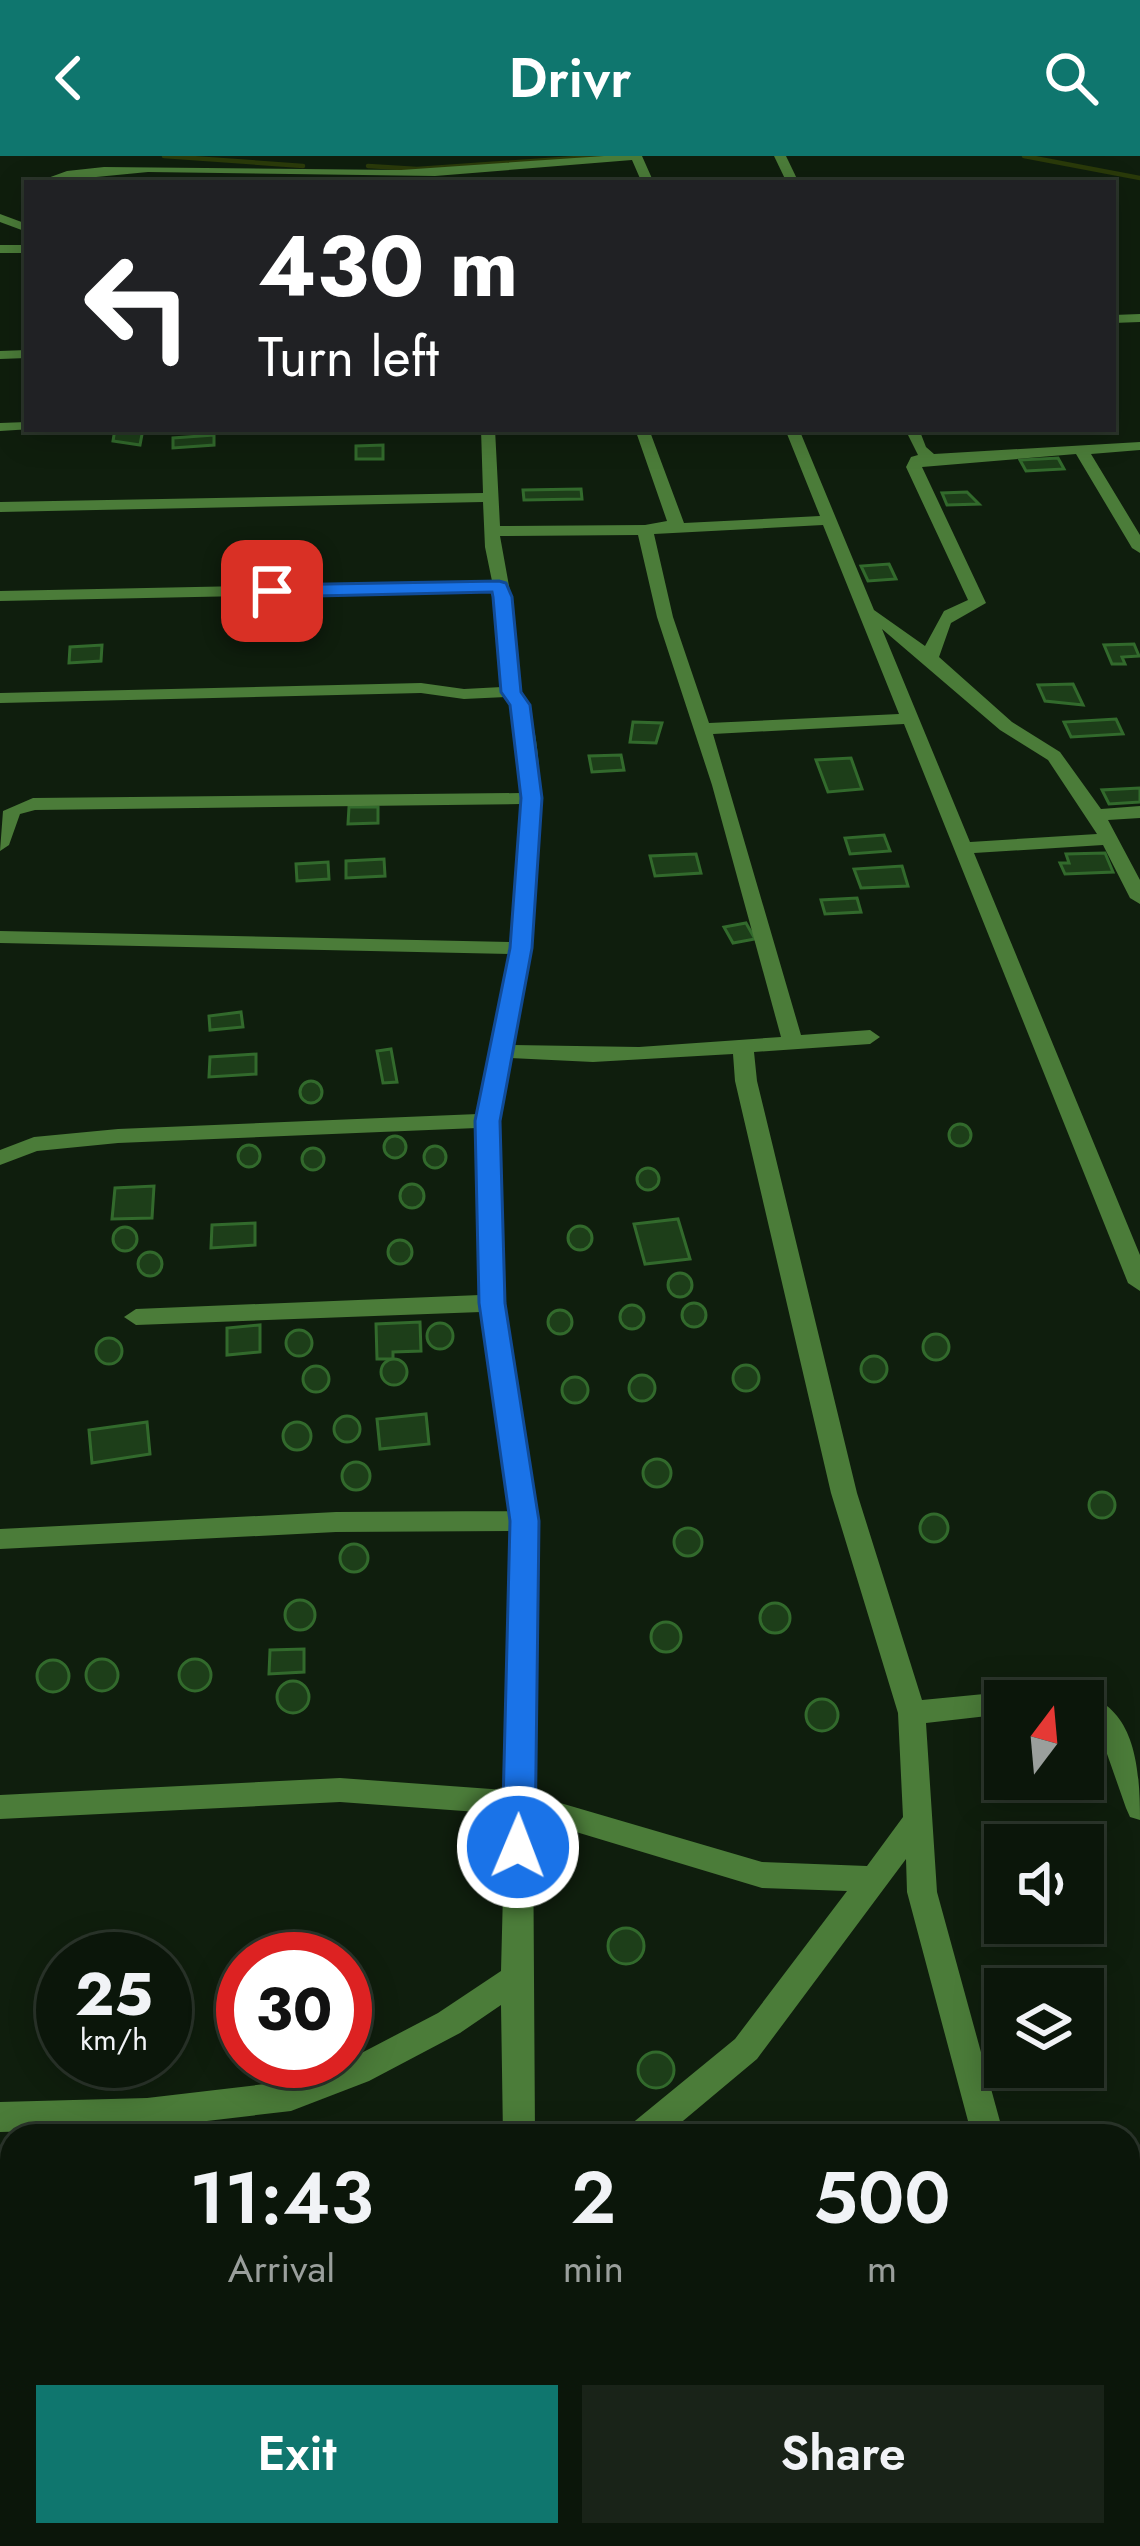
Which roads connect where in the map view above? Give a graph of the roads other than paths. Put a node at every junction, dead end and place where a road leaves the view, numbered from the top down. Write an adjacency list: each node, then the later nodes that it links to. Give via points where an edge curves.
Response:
1 (109, 156): 4 (street)
2 (302, 156): 7 (street, via 314,166)
3 (636, 156): 5 (street)
4 (139, 164): 6 (street); 9 (street, via 69,168)
5 (499, 167): 8 (street); 11 (street)
6 (231, 168): 7 (street); 10 (street)
7 (307, 173): 8 (street)
8 (358, 178)
9 (46, 180)
10 (219, 180)
11 (502, 180)
12 (488, 432): 19 (street)
13 (643, 432): 22 (street, via 676,524)
14 (793, 432): 21 (street)
15 (913, 432): 18 (street)
16 (1140, 446): 17 (street)
17 (1080, 448): 18 (street); 24 (street)
18 (928, 456): 28 (street, via 914,467 978,602 944,617)
19 (490, 497): 20 (street); 23 (street)
20 (0, 507)
21 (827, 520): 22 (street); 27 (street)
22 (645, 530): 23 (street); 32 (street)
23 (492, 531): 25 (street)
24 (1140, 548)
25 (499, 586): 26 (street); 29 (street)
26 (0, 596)
27 (869, 614): 28 (street); 31 (street)
28 (930, 658): 35 (street, via 1011,730 1058,759)
29 (511, 692): 30 (street); 33 (street, via 520,705)
30 (0, 698)
31 (907, 719): 32 (street); 38 (street)
32 (702, 729): 43 (street)
33 (531, 798): 37 (street, via 33,804 12,811); 41 (street)
34 (1140, 812): 35 (street)
35 (1096, 815): 36 (street)
36 (1108, 839): 38 (street); 39 (street)
37 (0, 845)
38 (964, 848): 48 (street)
39 (1140, 898)
40 (1, 932): 41 (street)
41 (521, 948): 45 (street)
42 (870, 1036): 43 (street)
43 (792, 1040): 44 (street)
44 (743, 1043): 45 (street, via 614,1055); 54 (street, via 844,1493)
45 (502, 1051): 46 (street)
46 (488, 1121): 47 (street, via 118,1136 34,1144); 49 (street)
47 (0, 1158)
48 (1140, 1283)
49 (492, 1303): 50 (street); 51 (street)
50 (136, 1317)
51 (524, 1521): 52 (street); 57 (street)
52 (0, 1539)
53 (984, 1705): 54 (street)
54 (912, 1713): 59 (street)
55 (1104, 1720): 56 (street)
56 (1137, 1791)
57 (519, 1803): 58 (street, via 340,1790); 60 (street, via 762,1875); 61 (street)
58 (0, 1807)
59 (919, 1819): 60 (street); 65 (street, via 930,1932)
60 (874, 1879): 64 (street, via 746,2049)
61 (516, 1978): 62 (street, via 449,2024 290,2096 147,2113); 63 (street)
62 (0, 2117)
63 (519, 2124)
64 (655, 2124)
65 (985, 2124)

